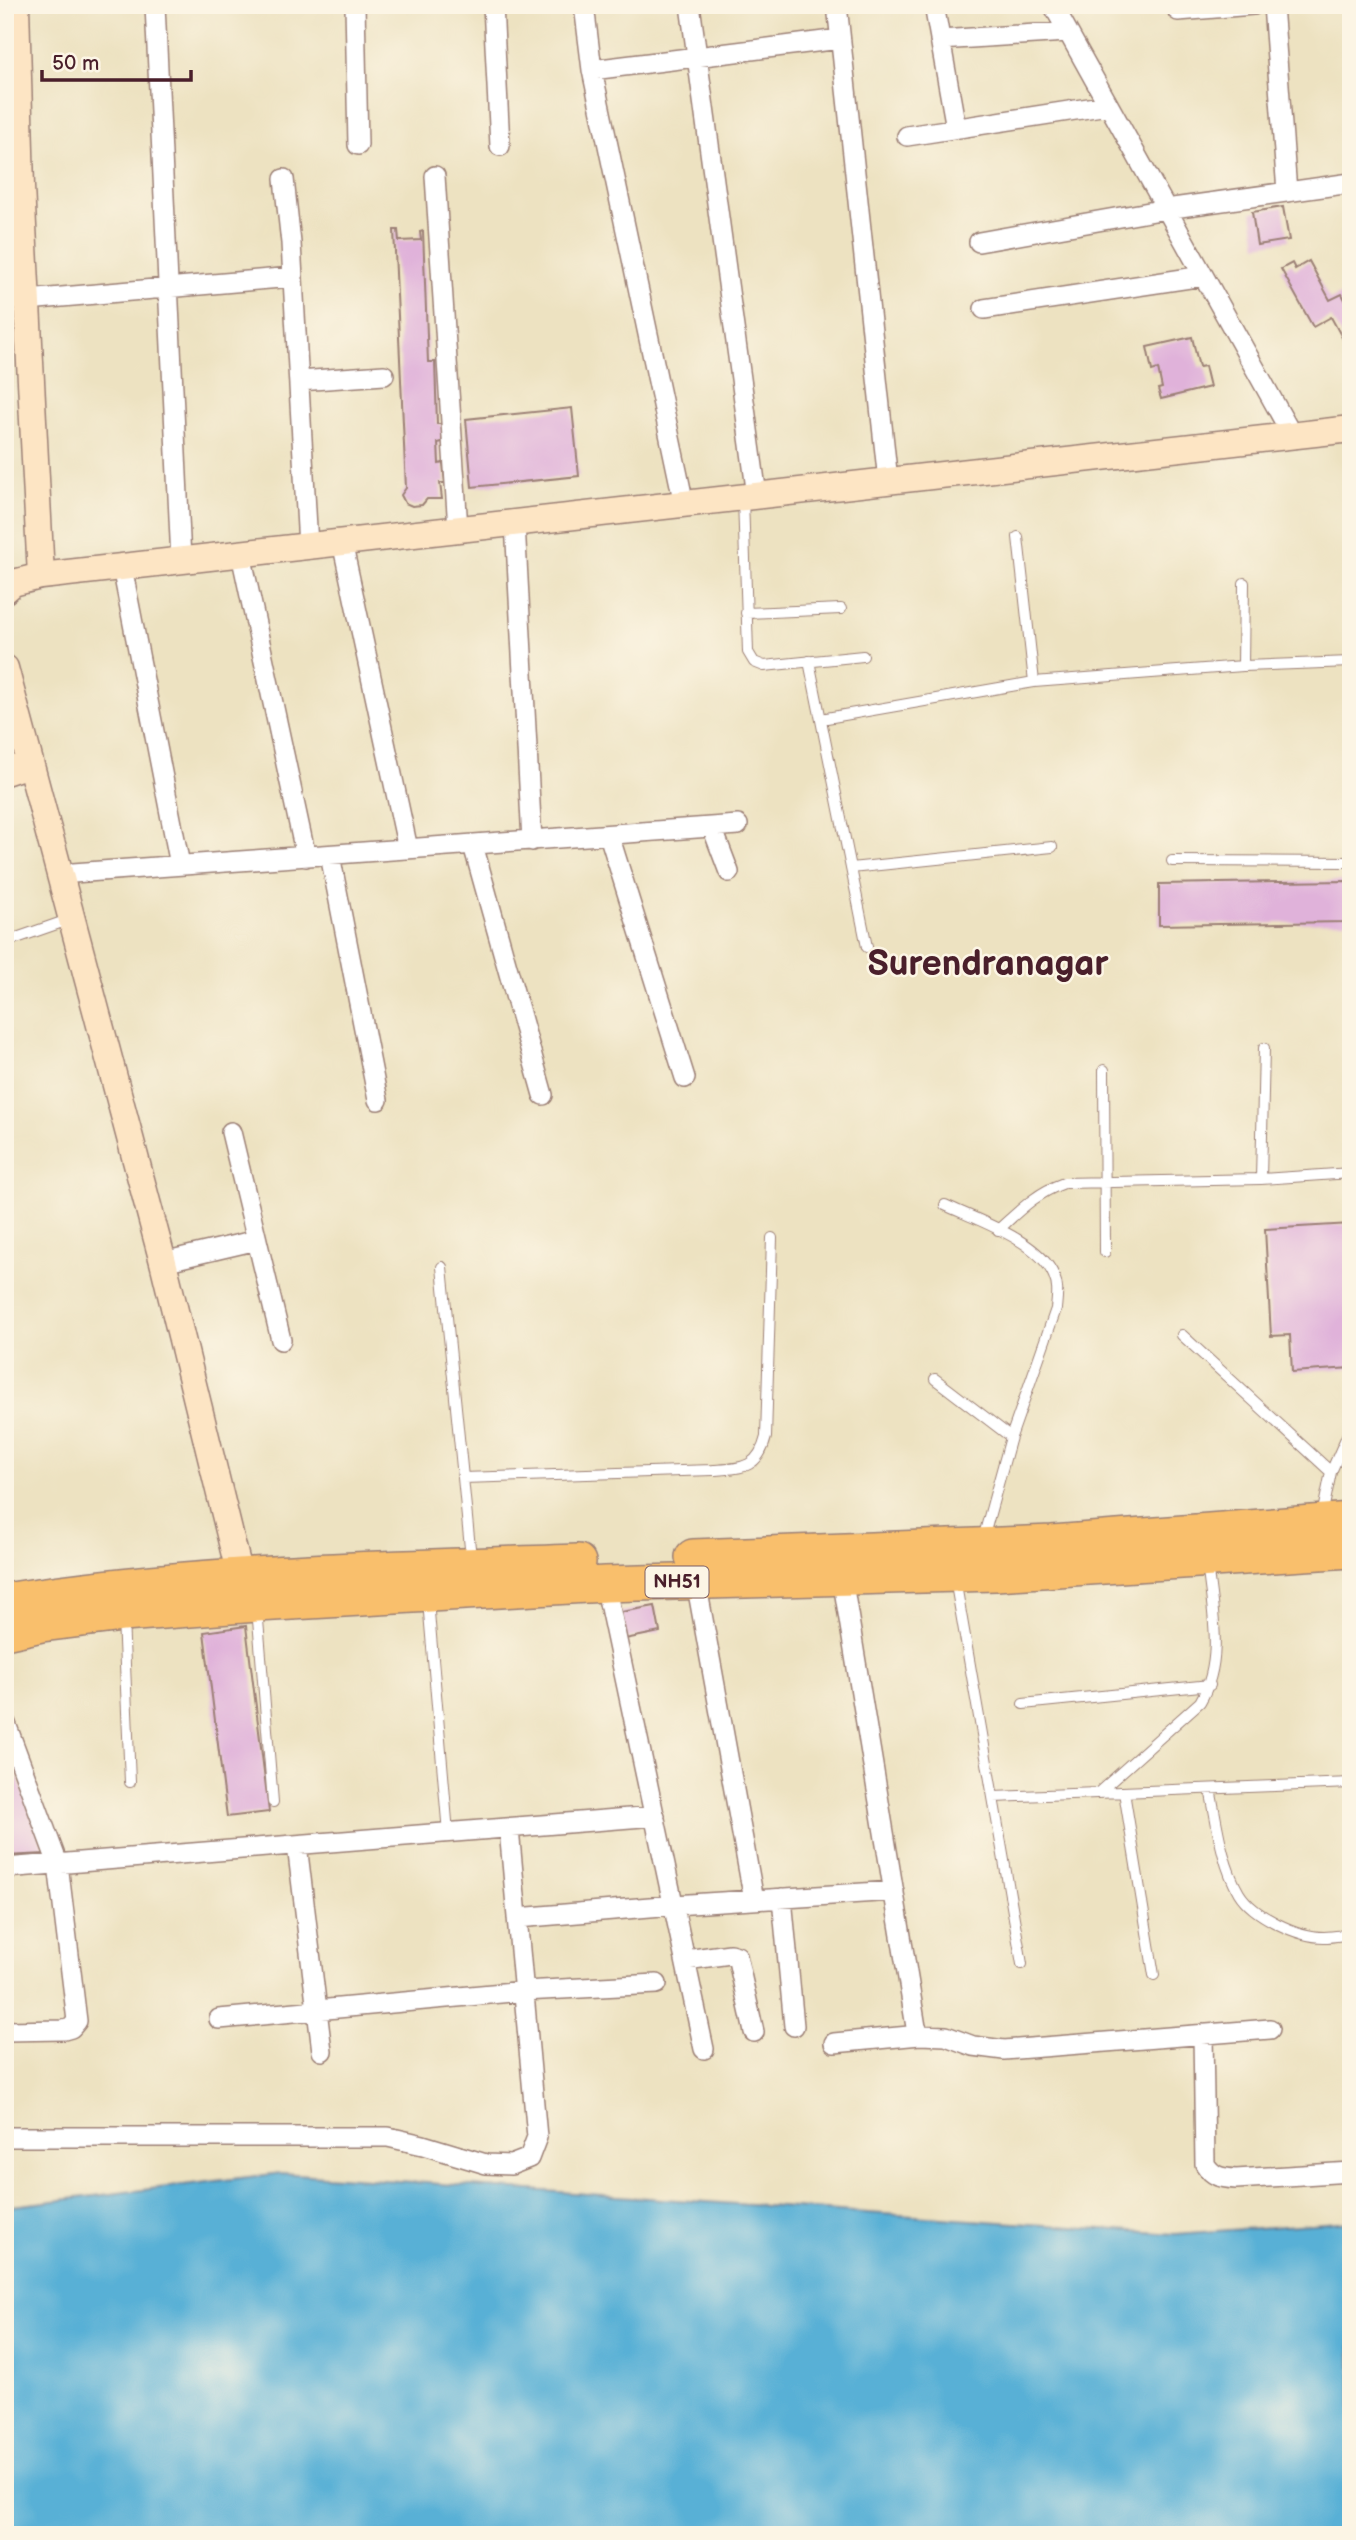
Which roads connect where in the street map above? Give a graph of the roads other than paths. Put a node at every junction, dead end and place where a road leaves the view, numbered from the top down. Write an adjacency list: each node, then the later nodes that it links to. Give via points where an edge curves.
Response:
1 (16, 5): 26 (street)
2 (155, 5): 32 (street)
3 (355, 5): 21 (street)
4 (493, 5): 22 (street)
5 (584, 5): 17 (street)
6 (690, 5): 16 (street)
7 (836, 5): 14 (street)
8 (934, 5): 15 (street)
9 (1053, 5): 13 (street)
10 (1253, 5): 12 (street)
11 (1273, 5): 27 (street)
12 (1178, 11)
13 (1067, 32): 15 (street); 18 (street)
14 (840, 39): 16 (street); 39 (street)
15 (940, 40): 19 (street)
16 (697, 57): 17 (street); 40 (street)
17 (592, 70): 41 (street)
18 (1108, 105): 19 (street); 28 (street)
19 (956, 128): 20 (street)
20 (907, 136)
21 (358, 145)
22 (500, 146)
23 (435, 176): 43 (street)
24 (284, 179): 31 (street)
25 (1351, 183): 27 (street)
26 (13, 187): 33 (street)
27 (1287, 192): 28 (street)
28 (1166, 208): 29 (street); 30 (street)
29 (979, 242)
30 (1203, 276): 34 (street); 38 (street)
31 (293, 277): 32 (street); 36 (street)
32 (168, 287): 33 (street); 48 (street)
33 (16, 299): 50 (street)
34 (984, 309)
35 (384, 375): 36 (street)
36 (299, 381): 46 (street)
37 (1351, 429): 38 (street)
38 (1292, 435): 39 (street)
39 (888, 481): 40 (street)
40 (750, 496): 41 (street); 54 (lane)
41 (684, 504): 42 (street)
42 (514, 523): 43 (street); 66 (street)
43 (458, 529): 45 (street)
44 (1018, 537): 60 (lane)
45 (342, 542): 46 (street); 69 (street)
46 (308, 546): 47 (street)
47 (241, 554): 48 (street); 71 (street)
48 (181, 560): 49 (street)
49 (122, 567): 50 (street); 74 (street)
50 (41, 576): 52 (street)
51 (1244, 583): 58 (lane)
52 (6, 589)
53 (841, 610): 54 (lane)
54 (746, 613): 56 (lane, via 748,652 754,662 764,666)
55 (863, 656): 56 (lane)
56 (809, 661): 61 (lane)
57 (1351, 662): 58 (lane)
58 (1243, 666): 60 (lane)
59 (5, 668): 62 (street)
60 (1034, 681): 61 (lane)
61 (821, 719): 75 (lane)
62 (17, 768): 77 (street)
63 (738, 825): 64 (street)
64 (712, 827): 65 (street); 76 (street)
65 (608, 835): 66 (street); 83 (street)
66 (532, 841): 67 (street)
67 (473, 845): 69 (street); 84 (street)
68 (1052, 847): 75 (lane)
69 (408, 849): 70 (street)
70 (330, 855): 71 (street); 85 (street)
71 (306, 857): 74 (street)
72 (1172, 861): 73 (lane)
73 (1351, 862)
74 (180, 865): 77 (street)
75 (851, 868): 80 (lane)
76 (729, 872)
77 (59, 874): 78 (street)
78 (71, 919): 79 (lane); 95 (street)
79 (5, 942)
80 (867, 947)
81 (1264, 1048): 88 (lane)
82 (1104, 1070): 89 (lane)
83 (685, 1078)
84 (543, 1095)
85 (378, 1100)
86 (231, 1132): 93 (street)
87 (1351, 1173): 88 (lane)
88 (1261, 1179): 89 (lane)
89 (1104, 1182): 91 (lane, via 1063,1183 1045,1190); 94 (lane)
90 (945, 1205): 91 (lane)
91 (998, 1230): 101 (lane, via 1042,1258 1058,1291 1056,1309)
92 (772, 1238): 103 (lane, via 766,1437 755,1462 712,1470)
93 (257, 1240): 95 (street); 98 (street)
94 (1105, 1252)
95 (163, 1262): 113 (street)
96 (442, 1266): 103 (lane)
97 (1182, 1335): 102 (lane)
98 (281, 1340)
99 (935, 1379): 101 (lane)
100 (1351, 1427): 102 (lane)
101 (1011, 1437): 106 (lane)
102 (1331, 1472): 104 (lane)
103 (463, 1478): 108 (lane)
104 (1336, 1522): 106 (highway, NH51, via 1052,1544)
105 (1351, 1550): 107 (highway, NH51)
106 (963, 1556): 107 (highway, NH51); 108 (highway, NH51); 109 (highway, NH51); 125 (lane)
107 (1206, 1560): 117 (lane, via 1216,1661)
108 (472, 1566): 113 (highway, NH51)
109 (842, 1577): 110 (highway, NH51); 133 (street)
110 (696, 1581): 111 (highway, NH51); 135 (street)
111 (605, 1584): 112 (highway, NH51); 127 (street)
112 (428, 1594): 113 (highway, NH51); 129 (lane)
113 (248, 1595): 114 (highway, NH51, via 71,1590); 115 (highway, NH51); 126 (lane)
114 (5, 1601)
115 (123, 1614): 116 (highway, NH51); 120 (lane)
116 (5, 1632)
117 (1210, 1685): 118 (lane); 124 (lane, via 1200,1702)
118 (1023, 1704)
119 (5, 1721): 131 (street)
120 (130, 1782)
121 (1351, 1783): 122 (lane)
122 (1210, 1789): 123 (lane); 138 (lane, via 1229,1871 1240,1895 1273,1922 1300,1934)
123 (1124, 1792): 124 (lane); 141 (lane)
124 (1098, 1793): 125 (lane)
125 (993, 1797): 140 (lane)
126 (273, 1802)
127 (655, 1816): 128 (street); 136 (street)
128 (509, 1829): 129 (street); 137 (street)
129 (448, 1834): 130 (street)
130 (297, 1845): 131 (street); 144 (street)
131 (58, 1864): 132 (street); 148 (street, via 77,2021 64,2031)
132 (5, 1868)
133 (894, 1891): 134 (street); 151 (street)
134 (782, 1898): 135 (street); 146 (street)
135 (754, 1900): 136 (street)
136 (674, 1905): 137 (street); 139 (street)
137 (517, 1918): 143 (street)
138 (1351, 1934)
139 (686, 1960): 149 (street, via 737,1956); 153 (street)
140 (1022, 1965)
141 (1154, 1975)
142 (657, 1984): 143 (street)
143 (524, 1992): 144 (street); 155 (street, via 537,2137 529,2158 511,2165 486,2164 388,2137)
144 (317, 2010): 145 (street); 154 (street)
145 (219, 2019)
146 (794, 2026)
147 (1270, 2029): 150 (street)
148 (5, 2031)
149 (754, 2032)
150 (1203, 2034): 151 (street, via 1004,2050 946,2036); 156 (street, via 1205,2164 1211,2174 1236,2179)
151 (920, 2035): 152 (street)
152 (834, 2043)
153 (704, 2049)
154 (322, 2052)
155 (5, 2137)
156 (1351, 2172)

